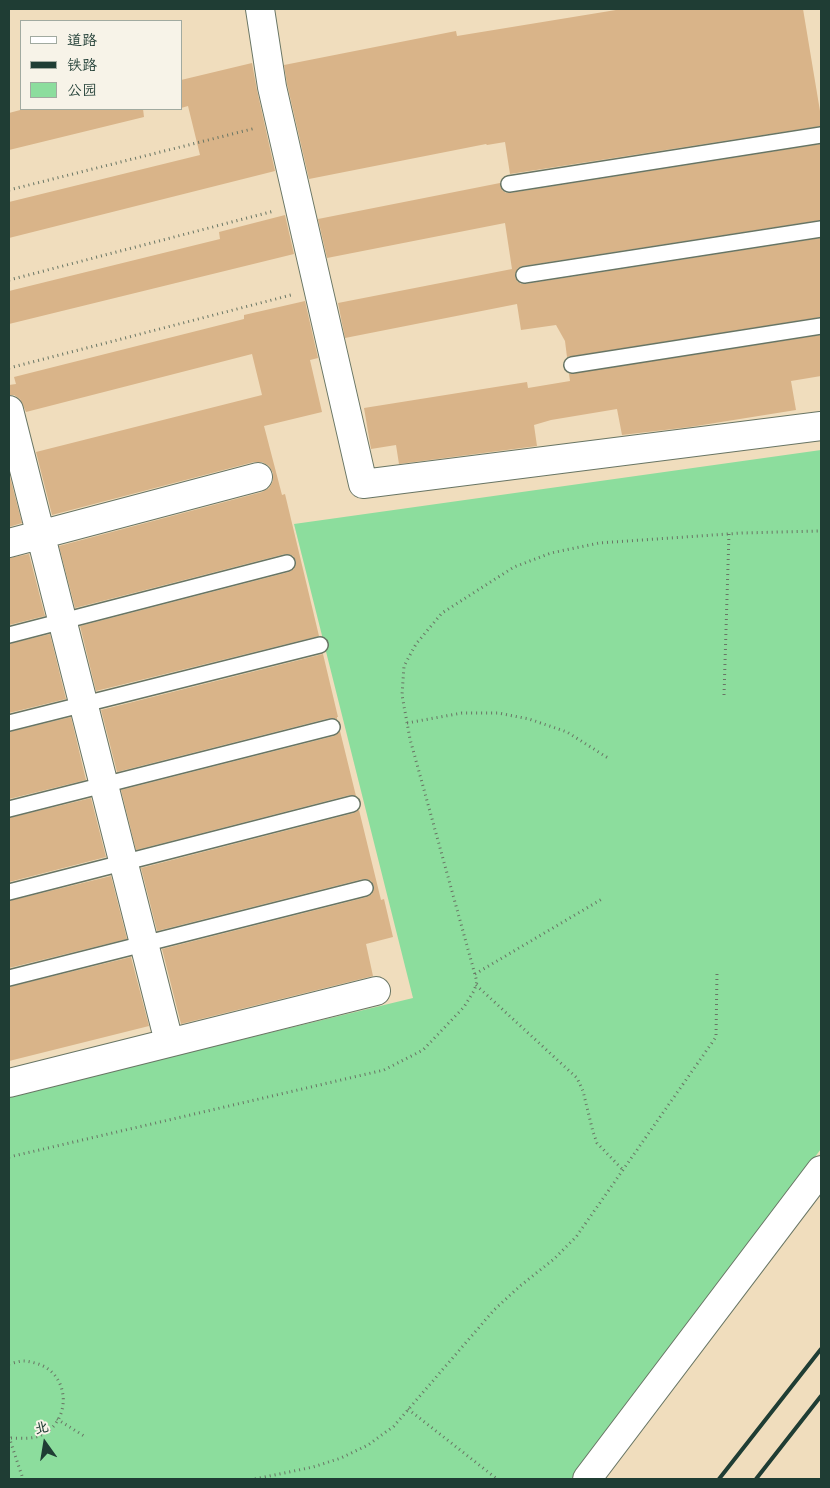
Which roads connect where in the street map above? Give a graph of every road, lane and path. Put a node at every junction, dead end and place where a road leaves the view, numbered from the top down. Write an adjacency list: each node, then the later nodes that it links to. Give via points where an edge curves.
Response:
1 (260, 9): 2 (street)
2 (280, 122): 5 (path); 6 (street)
3 (821, 135): 4 (lane)
4 (510, 184)
5 (9, 190)
6 (299, 204): 9 (path); 10 (street)
7 (821, 229): 8 (lane)
8 (524, 275)
9 (9, 280)
10 (318, 288): 13 (path); 15 (street, via 363,484)
11 (821, 326): 12 (lane)
12 (572, 365)
13 (9, 368)
14 (9, 410): 19 (street)
15 (821, 426)
16 (258, 477): 19 (street)
17 (821, 531): 18 (path)
18 (728, 534): 25 (path); 28 (path, via 599,543 514,567 442,613 416,644 404,666 402,695)
19 (40, 535): 20 (street); 22 (street)
20 (9, 543)
21 (286, 563): 22 (lane)
22 (62, 621): 23 (lane); 26 (street)
23 (9, 635)
24 (320, 645): 26 (lane)
25 (724, 695)
26 (83, 704): 27 (lane); 31 (street)
27 (9, 723)
28 (407, 723): 30 (path, via 462,713 522,717 567,732); 40 (path)
29 (332, 727): 31 (lane)
30 (608, 758)
31 (104, 785): 33 (lane); 34 (street)
32 (352, 804): 34 (lane)
33 (9, 809)
34 (124, 863): 36 (lane); 38 (street)
35 (365, 888): 38 (lane)
36 (9, 892)
37 (602, 899): 40 (path)
38 (144, 943): 41 (lane); 44 (street)
39 (716, 972): 47 (path, via 716,1037)
40 (475, 974): 42 (path)
41 (9, 978)
42 (476, 986): 46 (path, via 464,1007 423,1050 384,1070); 47 (path, via 577,1078 584,1091 596,1143)
43 (376, 990): 44 (street)
44 (169, 1042): 45 (street)
45 (9, 1083)
46 (9, 1157)
47 (623, 1170): 50 (path, via 576,1237 494,1310)
48 (821, 1170): 57 (street)
49 (9, 1364): 51 (path, via 25,1360 43,1365 57,1377 64,1394 62,1412)
50 (408, 1409): 55 (path, via 394,1426 368,1445 341,1458); 56 (path)
51 (57, 1419): 52 (path); 53 (path, via 52,1428 36,1437)
52 (84, 1436)
53 (9, 1437): 54 (path)
54 (23, 1479)
55 (255, 1479)
56 (497, 1479)
57 (587, 1479)

